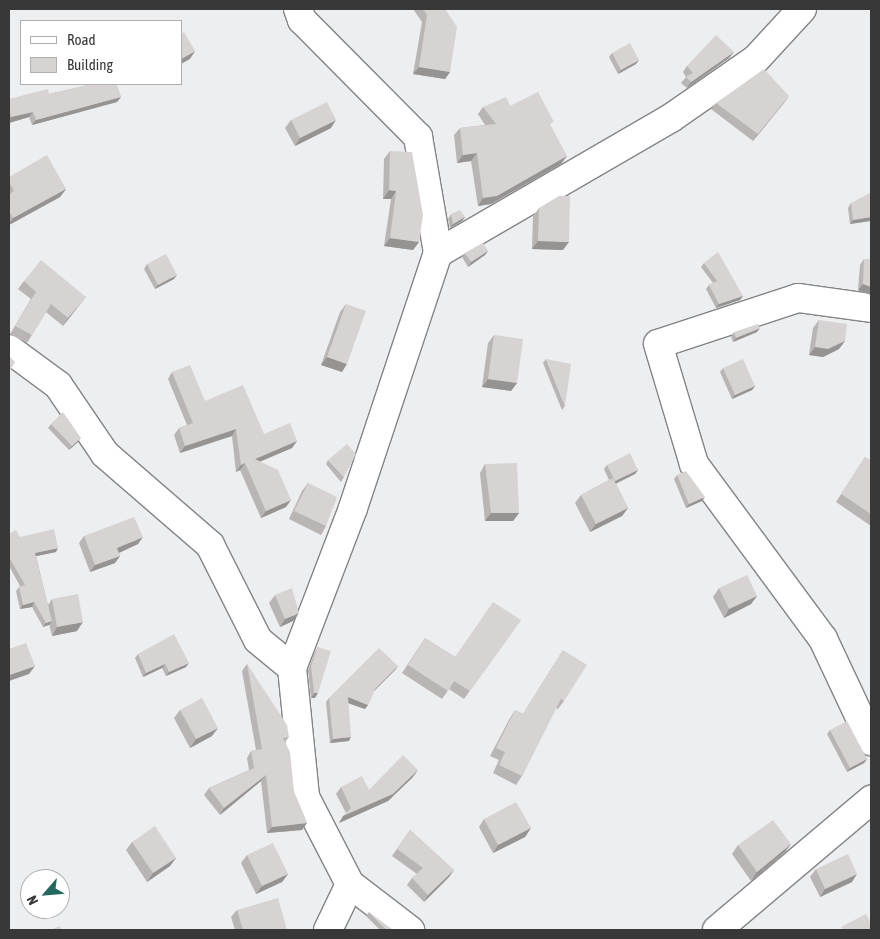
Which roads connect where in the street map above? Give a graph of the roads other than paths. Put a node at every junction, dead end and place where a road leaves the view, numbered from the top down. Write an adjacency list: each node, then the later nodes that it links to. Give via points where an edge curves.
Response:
1 (298, 9): 3 (street, via 302,20 418,137)
2 (802, 9): 3 (street, via 756,59 671,118)
3 (438, 253): 6 (street, via 353,508)
4 (871, 308): 7 (street, via 798,298 658,344 694,464 823,639)
5 (9, 349): 6 (street, via 58,385 105,454 210,545 258,640)
6 (292, 668): 9 (street, via 305,797)
7 (871, 741)
8 (871, 800): 12 (street)
9 (350, 884): 10 (street); 11 (street)
10 (328, 930)
11 (410, 930)
12 (717, 930)

